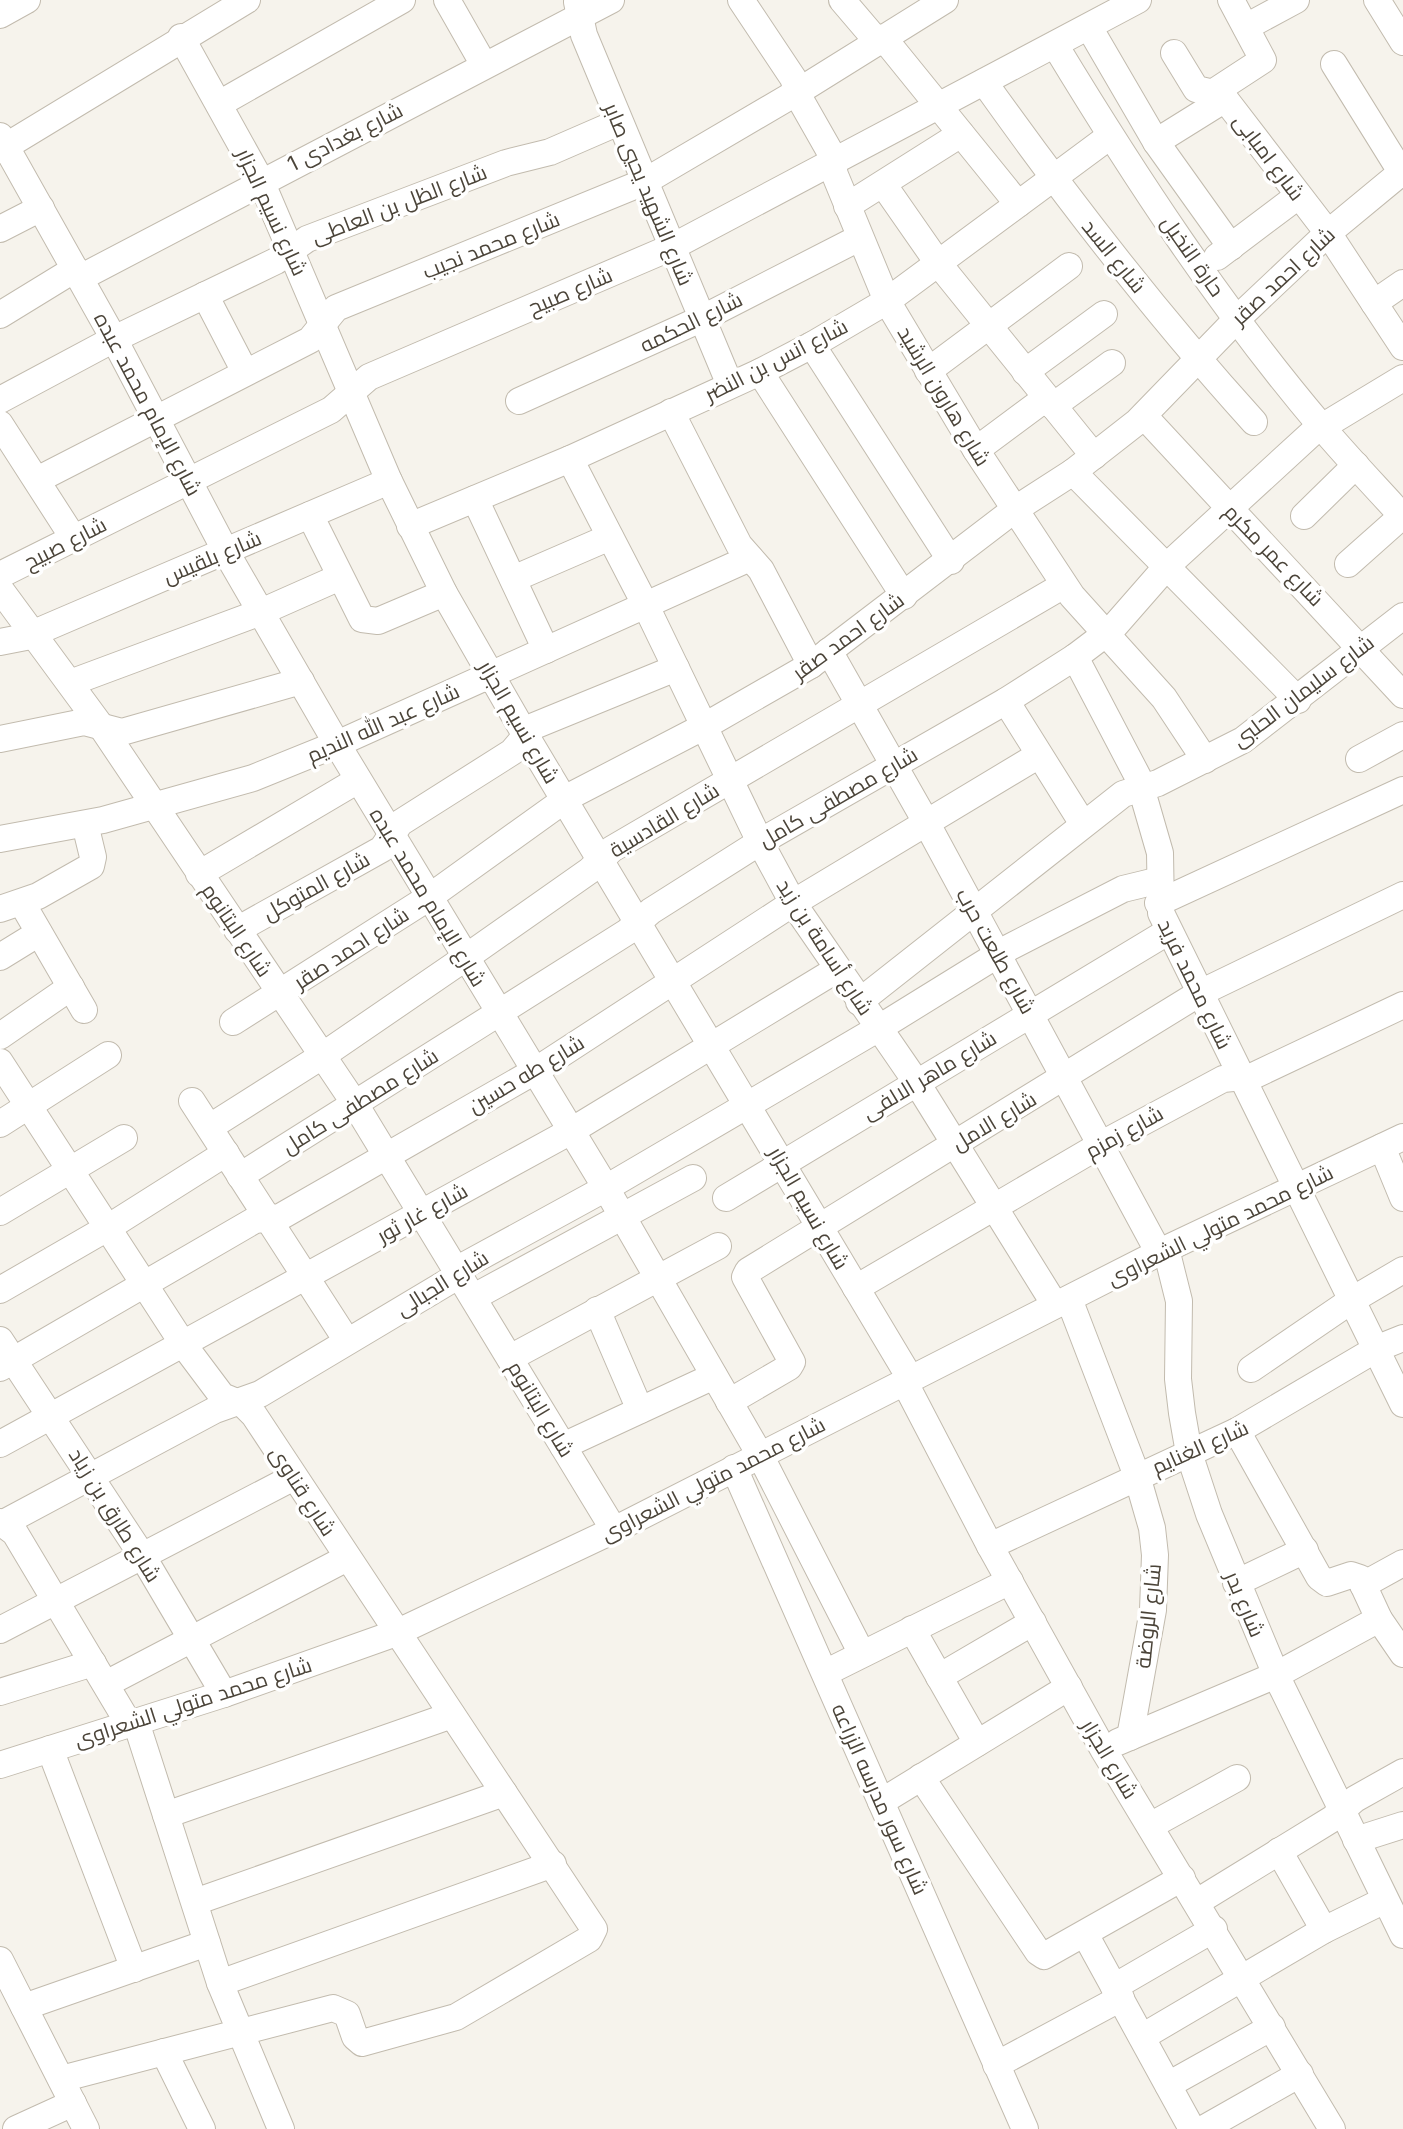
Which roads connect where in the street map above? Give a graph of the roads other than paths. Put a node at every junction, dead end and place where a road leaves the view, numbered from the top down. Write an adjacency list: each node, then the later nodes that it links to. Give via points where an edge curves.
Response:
1 (27, 0): 14 (street)
2 (247, 0): 17 (street)
3 (402, 0): 27 (street)
4 (447, 0): 23 (street)
5 (611, 0): 13 (street, شارع بغدادى 1)
6 (741, 0): 25 (street, شارع هارون الرشيد)
7 (842, 0): 18 (street)
8 (944, 0): 18 (street, شارع محمد نجيب)
9 (1138, 0): 15 (street, شارع صبيح)
10 (1231, 0): 16 (street)
11 (1296, 0): 16 (street)
12 (1377, 0): 19 (street)
13 (578, 8): 23 (street, شارع بغدادى 1); 29 (street, شارع الشهيد يحيي صابر)
14 (0, 15)
15 (1089, 27): 20 (street, شارع صبيح); 32 (street)
16 (1246, 27): 26 (street, via 1263,60)
17 (181, 37): 27 (street, شارع نسيم الجزار); 33 (street)
18 (881, 40): 25 (street, شارع محمد نجيب); 28 (street)
19 (1403, 42)
20 (1055, 46): 24 (street, شارع صبيح); 31 (street, حارة النخيل)
21 (1174, 53): 26 (street, شارع امبابى, via 1196,89)
22 (1334, 64): 35 (street)
23 (484, 65): 37 (street, شارع بغدادى 1)
24 (984, 82): 28 (street, شارع صبيح); 36 (street, شارع السد)
25 (799, 91): 34 (street, شارع هارون الرشيد, via 830,150); 38 (street, شارع محمد نجيب)
26 (1219, 95): 32 (street); 40 (street, شارع امبابى)
27 (219, 104): 37 (street, شارع نسيم الجزار)
28 (939, 106): 30 (street); 34 (street, شارع صبيح)
29 (619, 122): 38 (street, شارع الشهيد يحيي صابر); 49 (street, شارع الظل بن العاطى, via 550,152 506,163 307,239)
30 (961, 134): 39 (street); 41 (street)
31 (1110, 136): 36 (street, شارع انس بن النضر); 52 (street, حارة النخيل)
32 (1156, 142): 48 (street)
33 (2, 144): 43 (street, شارع الإمام محمد عبده)
34 (832, 163): 42 (street, شارع هارون الرشيد); 47 (street, شارع صبيح)
35 (1402, 172): 45 (street, شارع احمد صقر)
36 (1053, 179): 41 (street, شارع انس بن النضر); 67 (street, شارع السد)
37 (261, 181): 49 (street, شارع نسيم الجزار); 53 (street, شارع بغدادى 1)
38 (644, 182): 47 (street, شارع الشهيد يحيي صابر); 62 (street, شارع محمد نجيب, via 336,308)
39 (883, 184): 42 (street); 50 (street)
40 (1298, 196): 45 (street, شارع امبابى); 48 (street)
41 (1018, 204): 50 (street, شارع انس بن النضر)
42 (847, 206): 46 (street, شارع هارون الرشيد)
43 (41, 208): 44 (street); 53 (street, شارع الإمام محمد عبده)
44 (0, 229)
45 (1328, 233): 57 (street, شارع امبابى); 61 (street, شارع احمد صقر)
46 (859, 238): 56 (street, شارع هارون الرشيد); 60 (street, شارع الحكمه)
47 (672, 247): 60 (street, شارع الشهيد يحيي صابر); 75 (street, شارع صبيح, via 369,377)
48 (1231, 247): 52 (street)
49 (291, 249): 55 (street, شارع الظل بن العاطى); 62 (street, شارع نسيم الجزار)
50 (938, 263): 56 (street, شارع انس بن النضر); 63 (street)
51 (1069, 266): 63 (street)
52 (1202, 269): 61 (street, حارة النخيل)
53 (78, 274): 58 (street, شارع بغدادى 1); 64 (street, شارع الإمام محمد عبده)
54 (1403, 283): 57 (street)
55 (205, 295): 64 (street, شارع الظل بن العاطى); 70 (street)
56 (887, 301): 65 (street, شارع انس بن النضر); 69 (street, شارع هارون الرشيد)
57 (1374, 303): 66 (street, شارع امبابى)
58 (0, 314)
59 (1104, 314): 72 (street)
60 (701, 319): 74 (street, شارع الشهيد يحيي صابر); 77 (street, شارع الحكمه)
61 (1237, 320): 67 (street, شارع احمد صقر); 84 (street, حارة النخيل)
62 (323, 325): 70 (street, شارع محمد نجيب, via 310,340); 75 (street, شارع نسيم الجزار)
63 (989, 326): 69 (street); 72 (street)
64 (114, 339): 76 (street, شارع الظل بن العاطى); 80 (street, شارع الإمام محمد عبده)
65 (812, 345): 71 (street, شارع انس بن النضر); 103 (street)
66 (1403, 347)
67 (1198, 360): 81 (street, شارع احمد صقر); 82 (street, شارع السد)
68 (1112, 363): 78 (street)
69 (928, 370): 85 (street, شارع هارون الرشيد)
70 (245, 372): 80 (street, شارع محمد نجيب)
71 (760, 372): 74 (street, شارع انس بن النضر); 112 (street)
72 (1025, 372): 78 (street)
73 (1403, 378): 84 (street, شارع مصطفى كامل)
74 (730, 385): 79 (street, شارع انس بن النضر)
75 (351, 395): 90 (street, شارع صبيح, via 331,410); 91 (street, شارع نسيم الجزار)
76 (0, 400)
77 (519, 401)
78 (1050, 402): 85 (street); 87 (street)
79 (671, 412): 86 (street, شارع انس بن النضر); 102 (street, شارع طلعت حرب)
80 (155, 416): 89 (street, شارع محمد نجيب); 90 (street, شارع الإمام محمد عبده)
81 (1144, 416): 87 (street, شارع احمد صقر); 93 (street, شارع عمر مكرم)
82 (1254, 422)
83 (0, 424): 89 (street)
84 (1321, 426): 88 (street, حارة النخيل); 93 (street, شارع مصطفى كامل)
85 (976, 450): 94 (street, شارع هارون الرشيد)
86 (569, 459): 92 (street, شارع انس بن النضر); 99 (street, شارع أسامة بن زيد)
87 (1084, 464): 94 (street, شارع احمد صقر); 105 (street)
88 (1356, 465): 96 (street); 97 (street, حارة النخيل)
89 (37, 480): 100 (street)
90 (188, 480): 100 (street, شارع صبيح); 101 (street, شارع الإمام محمد عبده)
91 (389, 481): 95 (street, شارع بلقيس); 98 (street, شارع نسيم الجزار)
92 (474, 499): 98 (street, شارع انس بن النضر); 108 (street)
93 (1229, 507): 105 (street, شارع مصطفى كامل); 119 (street, شارع عمر مكرم)
94 (1014, 510): 103 (street, شارع احمد صقر); 109 (street, شارع هارون الرشيد)
95 (310, 515): 101 (street, شارع بلقيس); 107 (street)
96 (1304, 516)
97 (1403, 517): 104 (street)
98 (410, 526): 111 (street, شارع نسيم الجزار)
99 (610, 537): 108 (street); 113 (street, شارع أسامة بن زيد)
100 (74, 539): 106 (street, شارع صبيح)
101 (226, 552): 114 (street, شارع الإمام محمد عبده); 116 (street, شارع بلقيس)
102 (750, 558): 113 (street, شارع عبد الله النديم); 122 (street, شارع طلعت حرب)
103 (951, 561): 112 (street, شارع احمد صقر)
104 (1348, 564)
105 (1168, 565): 117 (street, شارع مصطفى كامل); 128 (street)
106 (0, 575)
107 (340, 577): 111 (street, via 358,612 370,622); 114 (street)
108 (513, 579): 120 (street)
109 (1064, 585): 117 (street, شارع هارون الرشيد); 130 (street, شارع القادسية)
110 (0, 589): 116 (street, شارع البتانوم)
111 (444, 593): 124 (street, شارع نسيم الجزار)
112 (904, 596): 122 (street, شارع احمد صقر)
113 (646, 606): 120 (street, شارع عبد الله النديم); 123 (street, شارع أسامة بن زيد)
114 (261, 612): 125 (street, شارع الإمام محمد عبده); 126 (street)
115 (1403, 616): 119 (street, شارع سليمان الحلبى)
116 (35, 634): 118 (street, شارع بلقيس); 126 (street, شارع البتانوم)
117 (1105, 635): 121 (street, شارع مصطفى كامل); 139 (street, شارع هارون الرشيد, via 1164,698)
118 (0, 642)
119 (1363, 647): 127 (street, شارع عمر مكرم); 128 (street, شارع سليمان الحلبى)
120 (546, 649): 124 (street, شارع عبد الله النديم)
121 (1075, 657): 129 (street, شارع مصطفى كامل); 143 (street, شارع محمد فريد, via 1135,768)
122 (820, 658): 130 (street, شارع طلعت حرب); 131 (street, شارع احمد صقر)
123 (676, 668): 131 (street, شارع أسامة بن زيد); 134 (street, شارع المتوكل, via 540,723)
124 (491, 674): 134 (street, شارع نسيم الجزار); 136 (street, شارع عبد الله النديم)
125 (301, 681): 132 (street, via 122,732); 136 (street, شارع الإمام محمد عبده)
126 (70, 683): 132 (street, شارع البتانوم)
127 (1403, 695)
128 (1298, 699): 139 (street, شارع سليمان الحلبى, via 1252,734)
129 (1006, 701): 137 (street); 140 (street, شارع مصطفى كامل)
130 (860, 707): 140 (street, شارع طلعت حرب); 142 (street, شارع القادسية)
131 (703, 727): 142 (street, شارع أسامة بن زيد); 145 (street, شارع احمد صقر)
132 (103, 729): 135 (street, via 84,722); 146 (street, شارع البتانوم)
133 (1403, 735): 138 (street)
134 (526, 736): 145 (street, شارع نسيم الجزار); 150 (street, شارع المتوكل, via 512,752 400,823)
135 (0, 739)
136 (337, 744): 141 (street, شارع الإمام محمد عبده); 146 (street, شارع عبد الله النديم, via 253,778)
137 (1039, 755): 147 (street, شارع طه حسين); 149 (street)
138 (1359, 759)
139 (1205, 760): 143 (street, شارع سليمان الحلبى)
140 (893, 764): 147 (street, شارع طلعت حرب); 152 (street, شارع مصطفى كامل)
141 (358, 780): 150 (street, شارع الإمام محمد عبده); 154 (street)
142 (729, 780): 152 (street, شارع أسامة بن زيد); 153 (street, شارع القادسية)
143 (1140, 787): 149 (street, شارع سليمان الحلبى); 155 (street, شارع محمد فريد, via 1160,853)
144 (1403, 790): 155 (street)
145 (564, 800): 153 (street, شارع نسيم الجزار); 157 (street, شارع احمد صقر)
146 (153, 807): 148 (street, شارع عبد الله النديم); 154 (street, شارع البتانوم)
147 (926, 822): 158 (street, شارع طه حسين); 160 (street, شارع طلعت حرب)
148 (85, 824): 151 (street, شارع عبد الله النديم); 159 (street, via 91,866)
149 (1083, 824): 160 (street, شارع سليمان الحلبى)
150 (392, 836): 157 (street, شارع الإمام محمد عبده); 162 (street, شارع المتوكل, via 382,849)
151 (0, 839)
152 (760, 842): 158 (street, شارع أسامة بن زيد); 161 (street, شارع مصطفى كامل)
153 (600, 859): 161 (street, شارع نسيم الجزار); 167 (street, شارع القادسية)
154 (199, 874): 162 (street, شارع البتانوم)
155 (1159, 892): 163 (street, شارع محمد فريد); 165 (street, شارع الجبالى, via 1123,889)
156 (1403, 895): 170 (street, شارع الامل)
157 (428, 898): 167 (street, شارع الإمام محمد عبده); 171 (street, شارع احمد صقر)
158 (793, 903): 168 (street, شارع أسامة بن زيد); 169 (street, شارع طه حسين)
159 (11, 906): 164 (street)
160 (974, 912): 165 (street, شارع طلعت حرب); 172 (street, شارع سليمان الحلبى)
161 (639, 922): 169 (street, شارع نسيم الجزار); 174 (street, شارع مصطفى كامل)
162 (237, 930): 171 (street, شارع البتانوم)
163 (1169, 931): 170 (street, شارع محمد فريد); 175 (street, شارع ماهر الالفى)
164 (39, 933): 166 (street); 178 (street, via 78,999)
165 (998, 953): 175 (street, شارع طلعت حرب); 177 (street, شارع الجبالى)
166 (0, 957)
167 (465, 958): 174 (street, شارع الإمام محمد عبده); 181 (street, شارع القادسية)
168 (836, 970): 172 (street, شارع أسامة بن زيد); 179 (street, شارع غار ثور)
169 (674, 981): 179 (street, شارع نسيم الجزار); 183 (street, شارع طه حسين)
170 (1198, 994): 184 (street, شارع محمد فريد); 185 (street, شارع الامل)
171 (280, 995): 176 (street, شارع احمد صقر); 181 (street, شارع البتانوم)
172 (859, 1002): 177 (street, شارع أسامة بن زيد)
173 (1403, 1006): 184 (street, شارع زمزم, via 1259,1074)
174 (499, 1013): 183 (street, شارع الإمام محمد عبده); 188 (street, شارع مصطفى كامل)
175 (1030, 1014): 185 (street, شارع طلعت حرب); 186 (street, شارع ماهر الالفى)
176 (233, 1022)
177 (879, 1028): 186 (street, شارع أسامة بن زيد); 189 (street, شارع الجبالى)
178 (0, 1035)
179 (712, 1043): 189 (street, شارع نسيم الجزار); 193 (street, شارع غار ثور)
180 (108, 1055): 190 (street)
181 (322, 1056): 188 (street, شارع البتانوم); 192 (street, شارع القادسية)
182 (0, 1062): 190 (street, شارع قناوى)
183 (535, 1071): 193 (street, شارع الإمام محمد عبده); 199 (street, شارع طه حسين)
184 (1241, 1077): 197 (street, شارع زمزم, via 1223,1079); 205 (street, شارع محمد فريد)
185 (1065, 1078): 196 (street, شارع الامل); 197 (street, شارع طلعت حرب)
186 (916, 1083): 196 (street, شارع أسامة بن زيد); 200 (street, شارع ماهر الالفى)
187 (192, 1101): 192 (street)
188 (355, 1104): 199 (street, شارع البتانوم); 202 (street, شارع مصطفى كامل)
189 (748, 1104): 200 (street, شارع نسيم الجزار); 204 (street, شارع الجبالى)
190 (28, 1105): 191 (street); 201 (street, شارع قناوى)
191 (0, 1124)
192 (209, 1127): 198 (street)
193 (571, 1130): 204 (street, شارع الإمام محمد عبده); 210 (street, شارع غار ثور)
194 (124, 1138): 201 (street)
195 (1392, 1142): 205 (street, شارع محمد متولي الشعراوى); 207 (street)
196 (956, 1144): 208 (street, شارع أسامة بن زيد); 213 (street, شارع الامل)
197 (1102, 1144): 208 (street, شارع زمزم); 216 (street, شارع طلعت حرب)
198 (226, 1153): 202 (street); 214 (street)
199 (387, 1156): 210 (street, شارع البتانوم); 212 (street, شارع طه حسين, via 280,1217)
200 (783, 1164): 206 (street, شارع ماهر الالفى); 213 (street, شارع نسيم الجزار)
201 (70, 1170): 209 (street); 214 (street, شارع قناوى)
202 (240, 1176): 212 (street)
203 (694, 1178): 211 (street)
204 (606, 1188): 211 (street, شارع الإمام محمد عبده); 218 (street, شارع الجبالى)
205 (1296, 1188): 216 (street, شارع محمد متولي الشعراوى); 225 (street, شارع محمد فريد)
206 (726, 1198)
207 (1403, 1198)
208 (994, 1206): 222 (street, شارع زمزم); 226 (street, شارع أسامة بن زيد)
209 (0, 1212)
210 (423, 1212): 218 (street, شارع البتانوم); 219 (street, شارع غار ثور)
211 (622, 1217): 220 (street, شارع الإمام محمد عبده); 224 (street)
212 (268, 1218): 219 (street); 221 (street, شارع طه حسين, via 255,1220)
213 (820, 1226): 222 (street, شارع نسيم الجزار); 238 (street, شارع الامل, via 746,1273 792,1362)
214 (109, 1227): 221 (street, شارع قناوى); 223 (street)
215 (718, 1245): 220 (street)
216 (1163, 1251): 226 (street, شارع محمد متولي الشعراوى); 245 (street, شارع بدر, via 1179,1301 1178,1379)
217 (1403, 1270): 225 (street)
218 (460, 1272): 224 (street, شارع البتانوم); 229 (street, شارع الجبالى)
219 (306, 1277): 229 (street); 230 (street, شارع غار ثور)
220 (657, 1278): 227 (street); 235 (street, شارع الإمام محمد عبده)
221 (146, 1283): 230 (street, شارع قناوى); 232 (street, شارع طه حسين)
222 (856, 1287): 236 (street, شارع نسيم الجزار)
223 (0, 1290)
224 (474, 1297): 233 (street, شارع البتانوم)
225 (1352, 1300): 231 (street, شارع محمد فريد); 234 (street)
226 (1062, 1302): 236 (street, شارع محمد متولي الشعراوى); 249 (street, شارع الروضة)
227 (597, 1310): 233 (street); 240 (street)
228 (1403, 1338): 231 (street, شارع الغنايم)
229 (347, 1341): 237 (street, شارع الجبالى, via 260,1394)
230 (183, 1344): 237 (street, شارع قناوى, via 222,1396); 241 (street, شارع غار ثور)
231 (1378, 1348): 239 (street, شارع محمد فريد); 242 (street, شارع الغنايم)
232 (5, 1356): 241 (street, شارع طارق بن زياد)
233 (510, 1357): 244 (street, شارع البتانوم)
234 (1251, 1369)
235 (714, 1376): 238 (street, شارع الإمام محمد عبده); 240 (street)
236 (907, 1380): 246 (street, شارع محمد متولي الشعراوى); 253 (street, شارع الجزار)
237 (238, 1402): 248 (street, شارع الجبالى); 250 (street, شارع قناوى, via 254,1415)
238 (729, 1402): 246 (street, شارع الإمام محمد عبده)
239 (1403, 1404)
240 (640, 1410): 244 (street)
241 (51, 1416): 243 (street, شارع غار ثور); 248 (street, شارع طارق بن زياد)
242 (1237, 1432): 245 (street, شارع الغنايم); 254 (street)
243 (0, 1444)
244 (563, 1446): 252 (street, شارع البتانوم)
245 (1189, 1453): 249 (street, شارع الغنايم); 259 (street, شارع بدر)
246 (760, 1455): 247 (street, شارع محمد متولي الشعراوى); 268 (street, شارع الإمام محمد عبده)
247 (734, 1468): 252 (street, شارع محمد متولي الشعراوى); 271 (street, شارع سور مدرسه الزراعه)
248 (91, 1476): 251 (street, شارع الجبالى); 255 (street, شارع طارق بن زياد)
249 (1137, 1476): 253 (street, شارع الغنايم); 279 (street, شارع الروضة, via 1152,1528 1156,1583)
250 (294, 1477): 255 (street); 256 (street, شارع قناوى)
251 (1, 1524): 261 (street, via 15,1533)
252 (614, 1530): 266 (street, شارع محمد متولي الشعراوى)
253 (990, 1546): 258 (street, شارع الجزار)
254 (1305, 1550): 259 (street); 260 (street, via 1323,1581 1351,1575)
255 (143, 1557): 261 (street); 267 (street, شارع طارق بن زياد)
256 (347, 1558): 266 (street, شارع قناوى); 267 (street)
257 (1403, 1563): 260 (street)
258 (1010, 1581): 263 (street, شارع الجزار); 264 (street)
259 (1236, 1583): 272 (street, شارع بدر)
260 (1363, 1585): 262 (street)
261 (56, 1601): 265 (street); 270 (street)
262 (1379, 1619): 269 (street); 272 (street)
263 (1032, 1622): 273 (street); 274 (street, شارع الجزار)
264 (912, 1629): 268 (street); 273 (street)
265 (0, 1630)
266 (396, 1633): 276 (street, شارع محمد متولي الشعراوى); 277 (street, شارع قناوى)
267 (192, 1640): 270 (street); 276 (street, شارع طارق بن زياد)
268 (862, 1654): 271 (street)
269 (1403, 1654)
270 (99, 1673): 275 (street); 278 (street)
271 (825, 1673): 288 (street, شارع سور مدرسه الزراعه)
272 (1276, 1675): 279 (street); 289 (street, شارع بدر)
273 (939, 1677): 280 (street)
274 (1069, 1687): 280 (street); 282 (street, شارع الجزار)
275 (0, 1692)
276 (224, 1694): 278 (street, شارع محمد متولي الشعراوى)
277 (452, 1716): 287 (street, شارع قناوى); 290 (street)
278 (133, 1723): 281 (street, شارع محمد متولي الشعراوى); 290 (street)
279 (1130, 1737): 282 (street)
280 (977, 1744): 285 (street)
281 (50, 1749): 283 (street, شارع محمد متولي الشعراوى); 306 (street)
282 (1103, 1749): 292 (street, شارع الجزار)
283 (0, 1765)
284 (1403, 1772): 289 (street)
285 (921, 1777): 288 (street); 302 (street, via 1038,1952 1048,1955)
286 (1237, 1778): 292 (street)
287 (504, 1793): 295 (street, شارع قناوى); 298 (street)
288 (881, 1802): 315 (street, شارع سور مدرسه الزراعه)
289 (1341, 1811): 293 (street, شارع بدر); 294 (street)
290 (166, 1815): 298 (street)
291 (1403, 1825): 293 (street)
292 (1150, 1826): 296 (street, شارع الجزار)
293 (1356, 1840): 297 (street, شارع بدر)
294 (1279, 1851): 299 (street); 301 (street)
295 (553, 1864): 308 (street); 312 (street, شارع قناوى, via 594,1933 476,2006 437,2025 362,2043 338,2008)
296 (1182, 1878): 299 (street, شارع الجزار); 302 (street)
297 (1385, 1900): 301 (street); 303 (street, شارع بدر)
298 (195, 1902): 304 (street)
299 (1197, 1902): 300 (street, شارع الجزار)
300 (1214, 1929): 307 (street, شارع الجزار); 309 (street)
301 (1324, 1930): 307 (street)
302 (1085, 1934): 309 (street)
303 (1403, 1935)
304 (207, 1943): 306 (street); 308 (street)
305 (0, 1960): 310 (street)
306 (134, 1969): 310 (street)
307 (1243, 1978): 311 (street, شارع الجزار); 313 (street)
308 (220, 1983): 312 (street)
309 (1118, 1992): 313 (street); 315 (street)
310 (24, 2007): 317 (street)
311 (1272, 2027): 316 (street, شارع الجزار); 318 (street)
312 (238, 2031): 314 (street); 323 (street)
313 (1142, 2036): 318 (street)
314 (164, 2052): 317 (street); 322 (street)
315 (996, 2065): 324 (street, شارع سور مدرسه الزراعه)
316 (1300, 2074): 326 (street); 327 (street, شارع الجزار)
317 (61, 2080): 319 (street)
318 (1168, 2085): 325 (street)
319 (73, 2103): 320 (street); 321 (street)
320 (16, 2129)
321 (86, 2129)
322 (202, 2129)
323 (281, 2129)
324 (1025, 2129)
325 (1192, 2129)
326 (1203, 2129)
327 (1332, 2129)

